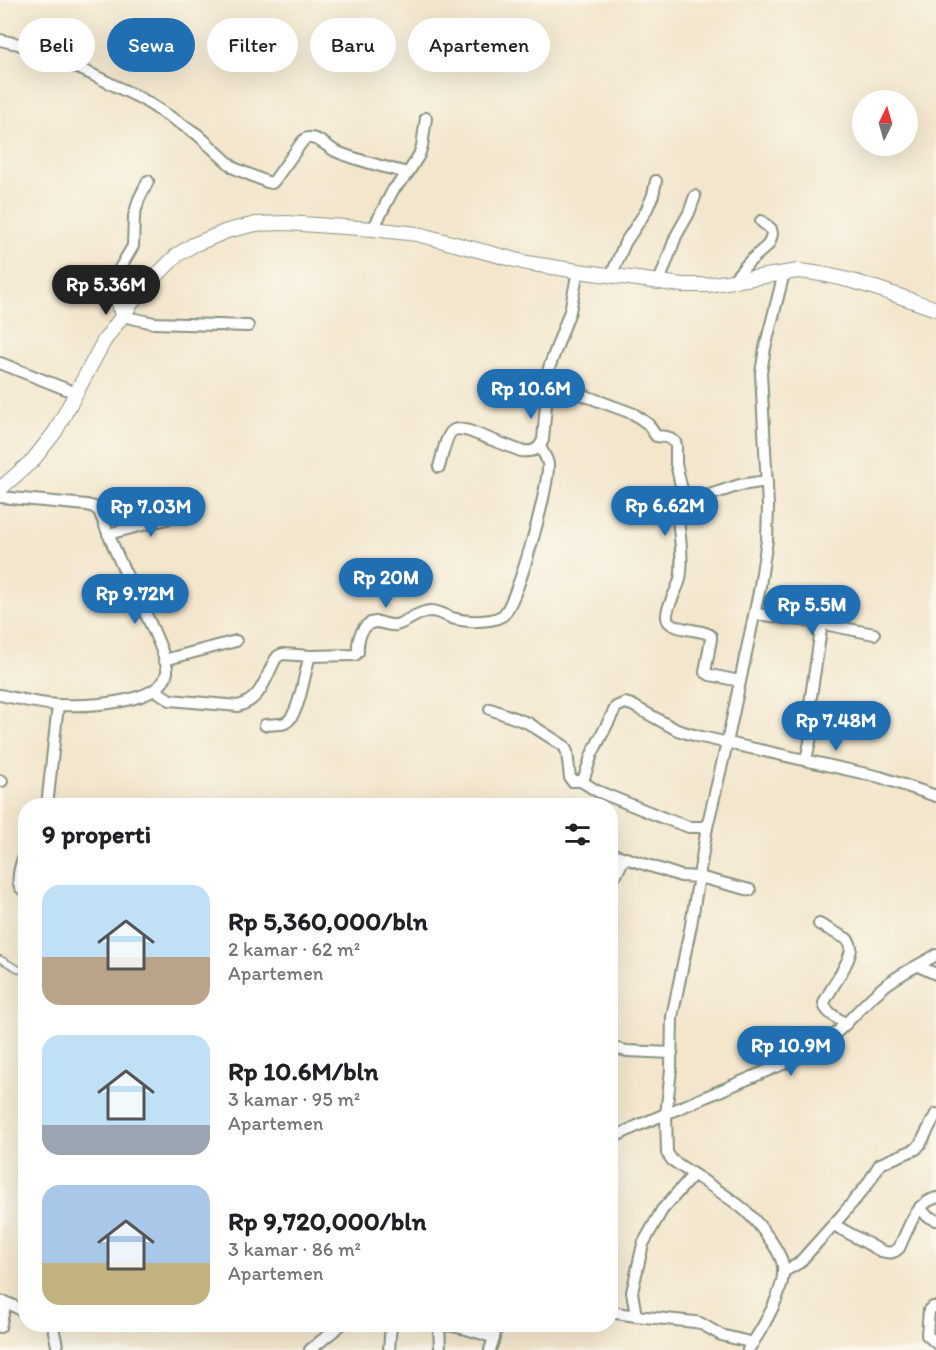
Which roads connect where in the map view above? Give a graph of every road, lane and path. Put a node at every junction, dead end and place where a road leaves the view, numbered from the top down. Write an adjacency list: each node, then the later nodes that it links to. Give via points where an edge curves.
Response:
1 (0, 40): 3 (street, via 36,50 142,99 196,134 234,168 267,182 274,181 309,138)
2 (426, 118): 3 (street, via 422,146)
3 (408, 173): 8 (street, via 393,190)
4 (148, 181): 15 (street, via 134,216 134,246 120,268 117,303)
5 (656, 181): 11 (street, via 646,211 625,243)
6 (694, 196): 13 (street)
7 (761, 221): 12 (street, via 771,229 771,241)
8 (373, 229): 9 (street, via 417,234); 15 (street, via 287,223 256,224 226,231 177,255)
9 (578, 272): 11 (street); 18 (street, via 570,311 550,363)
10 (784, 273): 12 (street); 14 (street, via 809,272 853,282); 22 (street, via 761,373)
11 (611, 276): 13 (street)
12 (733, 280): 13 (street, via 707,285)
13 (659, 282)
14 (936, 309)
15 (122, 316): 16 (street, via 154,322); 19 (street)
16 (248, 326)
17 (0, 363): 19 (street)
18 (548, 382): 20 (street); 25 (street, via 634,414 656,436 675,442)
19 (76, 393): 23 (street, via 55,432 33,460)
20 (540, 447): 21 (street, via 521,451 469,430 454,430 448,434); 32 (street, via 548,464 545,491 530,550 505,614 488,621 465,621 431,611 397,624 373,622 359,634 355,655)
21 (439, 467)
22 (767, 481): 25 (street, via 740,485); 28 (street, via 767,540)
23 (0, 489)
24 (0, 497): 27 (street, via 87,505 99,511)
25 (685, 503): 34 (street, via 678,510 680,579 667,621 711,636 706,673)
26 (186, 514): 27 (street)
27 (108, 534): 33 (street)
28 (755, 614): 29 (street); 34 (street)
29 (822, 623): 30 (street); 41 (street)
30 (874, 634)
31 (236, 641): 33 (street)
32 (310, 656): 35 (street, via 278,656 255,697 238,706 170,700); 39 (street, via 291,719)
33 (164, 660): 35 (street, via 167,674)
34 (740, 681): 40 (street)
35 (154, 690): 37 (street, via 120,702)
36 (0, 695): 37 (street)
37 (58, 705): 44 (street)
38 (490, 709): 42 (street, via 528,723 564,746 570,778)
39 (265, 725)
40 (727, 743): 41 (street); 42 (street, via 677,730 632,705 620,704); 47 (street)
41 (806, 760): 43 (street, via 880,777)
42 (581, 781): 45 (street)
43 (936, 796)
44 (49, 798)
45 (614, 798)
46 (618, 800): 47 (street, via 689,827)
47 (707, 827): 51 (street)
48 (618, 856): 49 (street)
49 (624, 858): 50 (street); 51 (street, via 681,876)
50 (618, 871)
51 (699, 877): 52 (street); 61 (street, via 673,1010)
52 (750, 890)
53 (819, 924): 59 (street, via 848,939 850,944 848,958 824,1003 827,1011)
54 (936, 955): 56 (street)
55 (0, 959): 57 (lane)
56 (918, 966): 58 (street); 59 (street, via 893,979)
57 (18, 969)
58 (936, 974)
59 (846, 1024): 63 (street, via 809,1053)
60 (618, 1049): 61 (street)
61 (672, 1053): 63 (street)
62 (936, 1114): 69 (street, via 916,1149 883,1161)
63 (666, 1115): 64 (street); 65 (street, via 667,1153)
64 (618, 1134)
65 (693, 1175): 70 (street, via 743,1208 772,1241); 75 (street, via 662,1210 643,1244 632,1292)
66 (936, 1198): 67 (street)
67 (920, 1207): 68 (street); 69 (street, via 895,1252 881,1251)
68 (936, 1221)
69 (834, 1225): 70 (street, via 799,1263)
70 (783, 1272): 85 (street, via 770,1315)
71 (3, 1302): 73 (street); 76 (street)
72 (936, 1307): 84 (street, via 929,1310 927,1332)
73 (18, 1309)
74 (618, 1313): 75 (street)
75 (636, 1316): 85 (street, via 700,1323)
76 (0, 1327)
77 (55, 1332): 86 (street)
78 (332, 1332): 87 (street)
79 (390, 1332): 88 (street)
80 (440, 1332): 89 (street)
81 (478, 1332): 83 (street)
82 (495, 1332): 83 (street)
83 (494, 1338): 90 (street)
84 (936, 1343)
85 (751, 1346)
86 (58, 1350)
87 (310, 1350)
88 (389, 1350)
89 (440, 1350)
90 (490, 1350)

